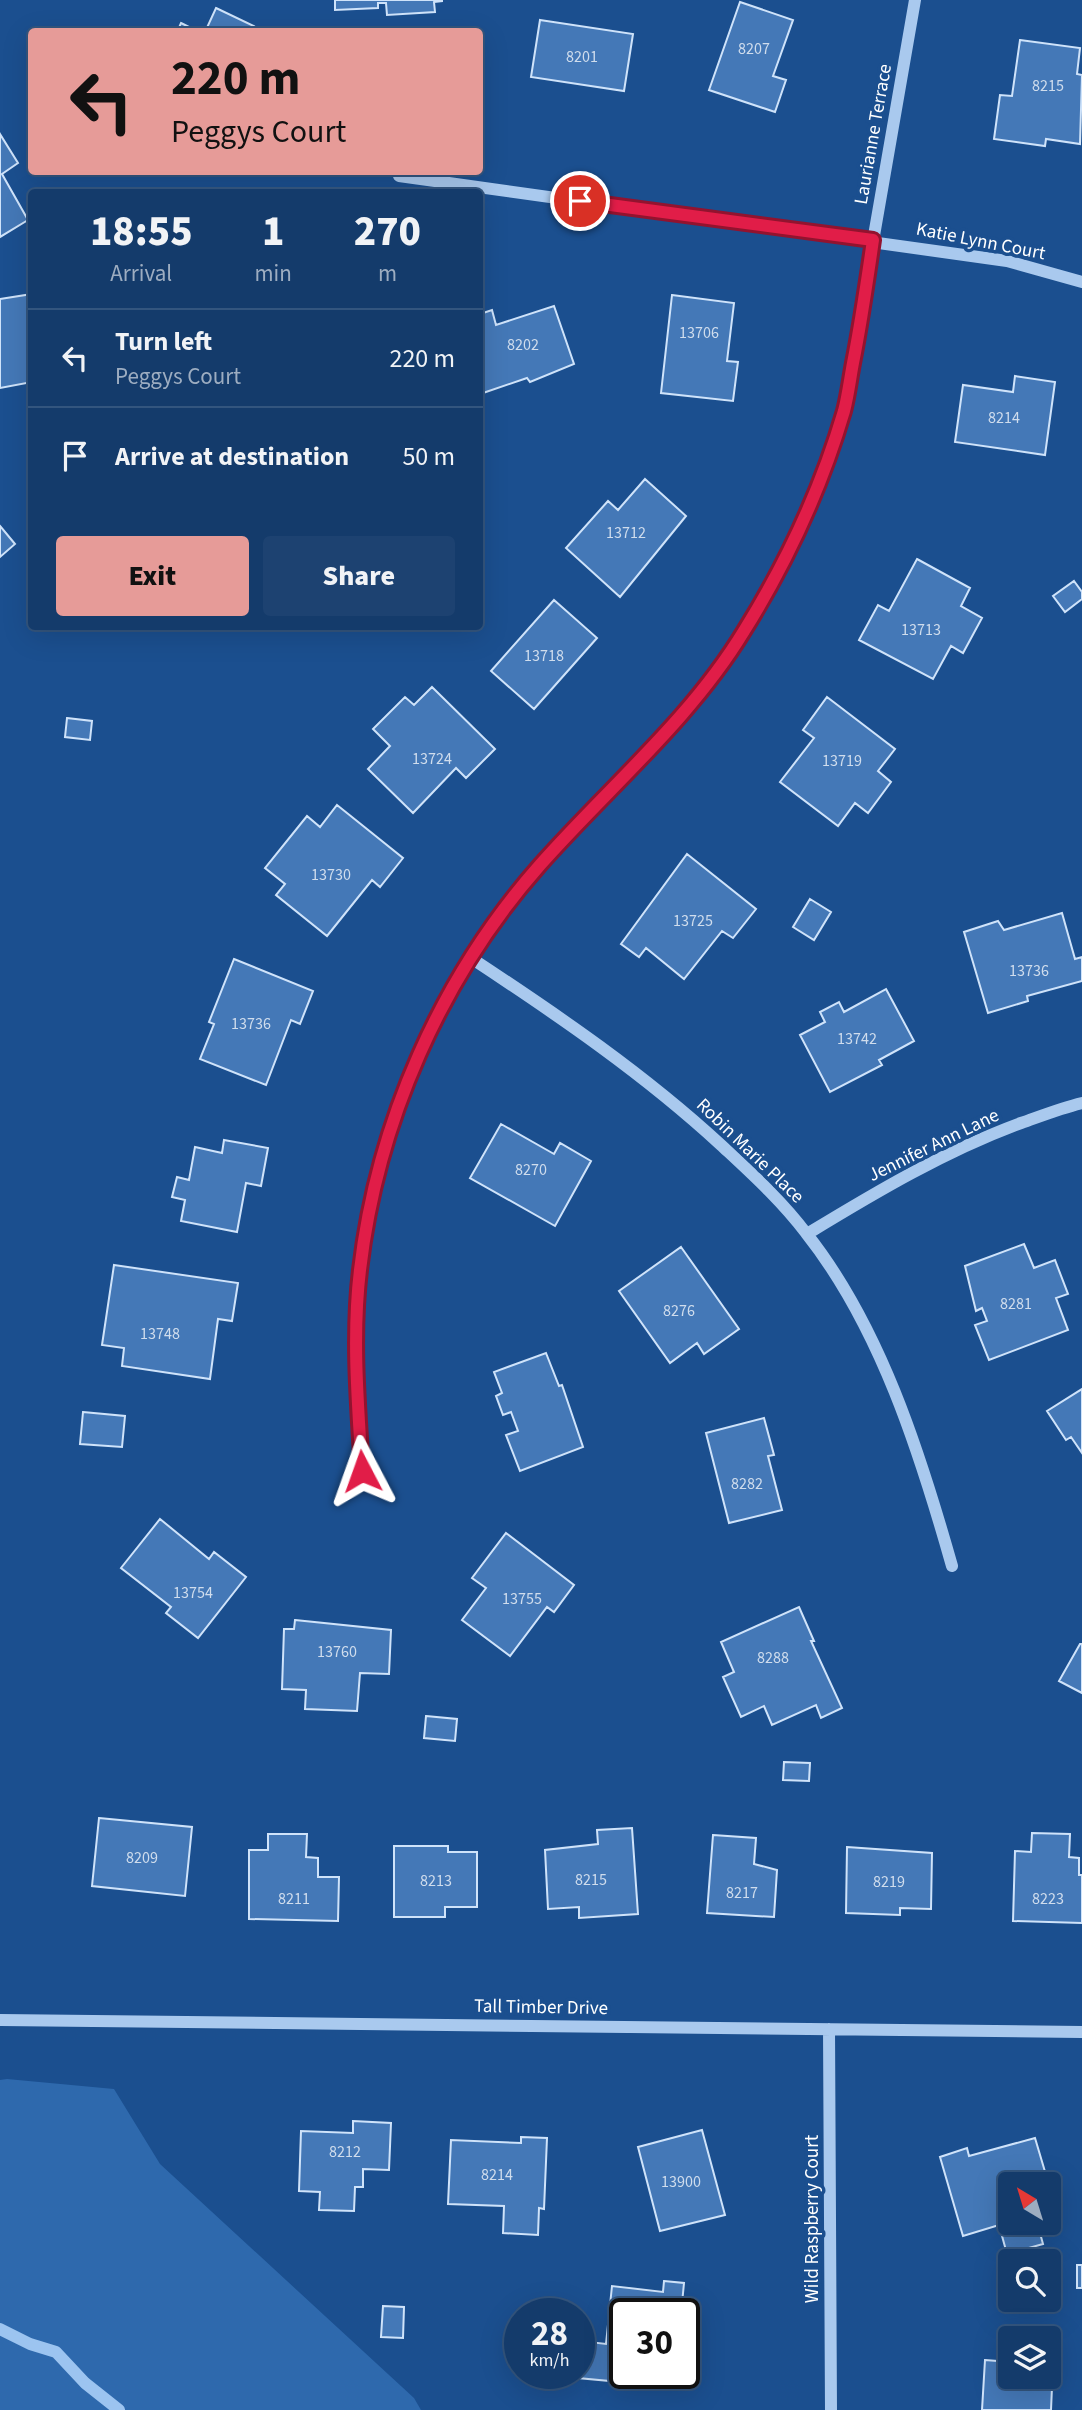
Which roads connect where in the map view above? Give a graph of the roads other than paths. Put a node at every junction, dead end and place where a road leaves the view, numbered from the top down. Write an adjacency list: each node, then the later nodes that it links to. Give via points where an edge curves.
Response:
1 (915, 0): 3 (street, Laurianne Terrace)
2 (399, 176): 3 (street, Katie Lynn Court)
3 (873, 240): 4 (street, Katie Lynn Court, via 1007,261); 5 (street, Laurianne Terrace, via 845,408 816,493 779,573 742,635 690,706 538,867)
4 (1082, 282)
5 (471, 958): 7 (street, Robin Marie Place, via 581,1031 685,1112 766,1186); 8 (street, Laurianne Terrace, via 432,1027 397,1106 376,1173 360,1271 356,1348)
6 (1082, 1103): 7 (street, Jennifer Ann Lane, via 993,1133 889,1183)
7 (807, 1234): 9 (street, Robin Marie Place, via 846,1293 910,1427)
8 (362, 1471)
9 (952, 1566)
10 (0, 2020): 11 (street, Tall Timber Drive)
11 (829, 2029): 12 (street, Tall Timber Drive); 13 (street, Wild Raspberry Court)
12 (1082, 2032)
13 (831, 2410)

